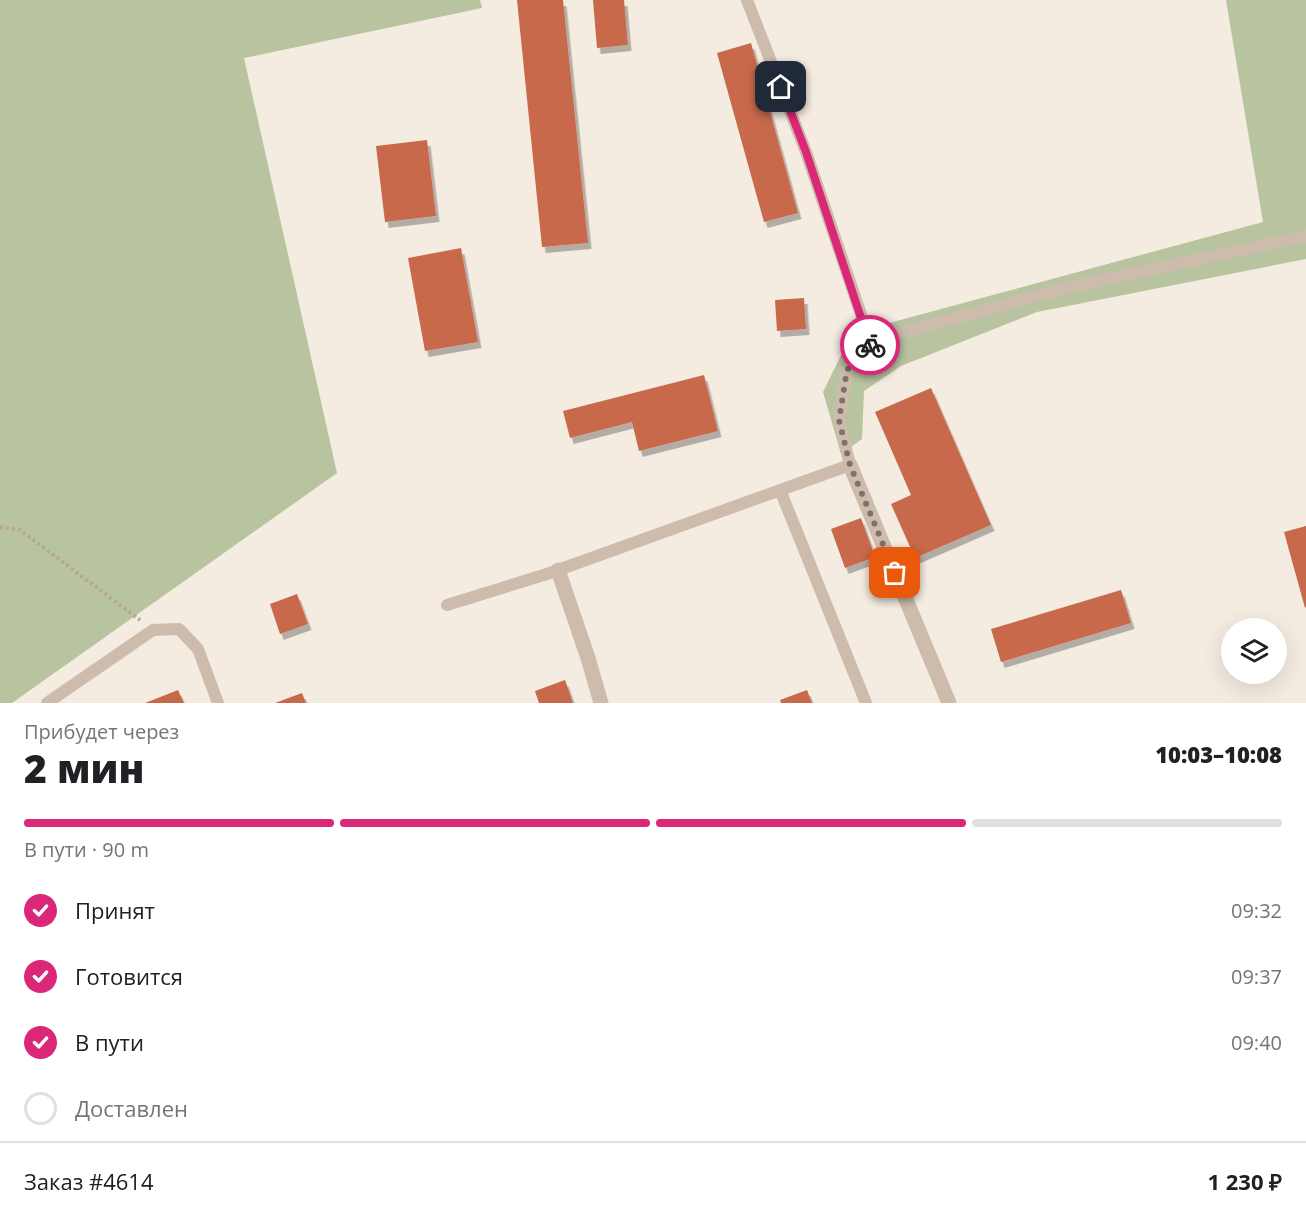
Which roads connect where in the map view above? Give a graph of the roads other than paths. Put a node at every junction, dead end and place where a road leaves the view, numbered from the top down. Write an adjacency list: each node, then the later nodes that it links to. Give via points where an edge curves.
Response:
1 (747, 0): 3 (lane, via 806,152)
2 (1306, 236): 3 (lane, via 1070,287)
3 (871, 344): 4 (lane, via 847,370 839,420)
4 (850, 465): 5 (lane); 12 (street)
5 (780, 490): 6 (lane); 11 (lane)
6 (558, 570): 7 (lane); 10 (street)
7 (447, 606)
8 (46, 703): 9 (lane, via 153,630 179,629 198,650)
9 (218, 703)
10 (601, 703)
11 (866, 703)
12 (949, 703)

